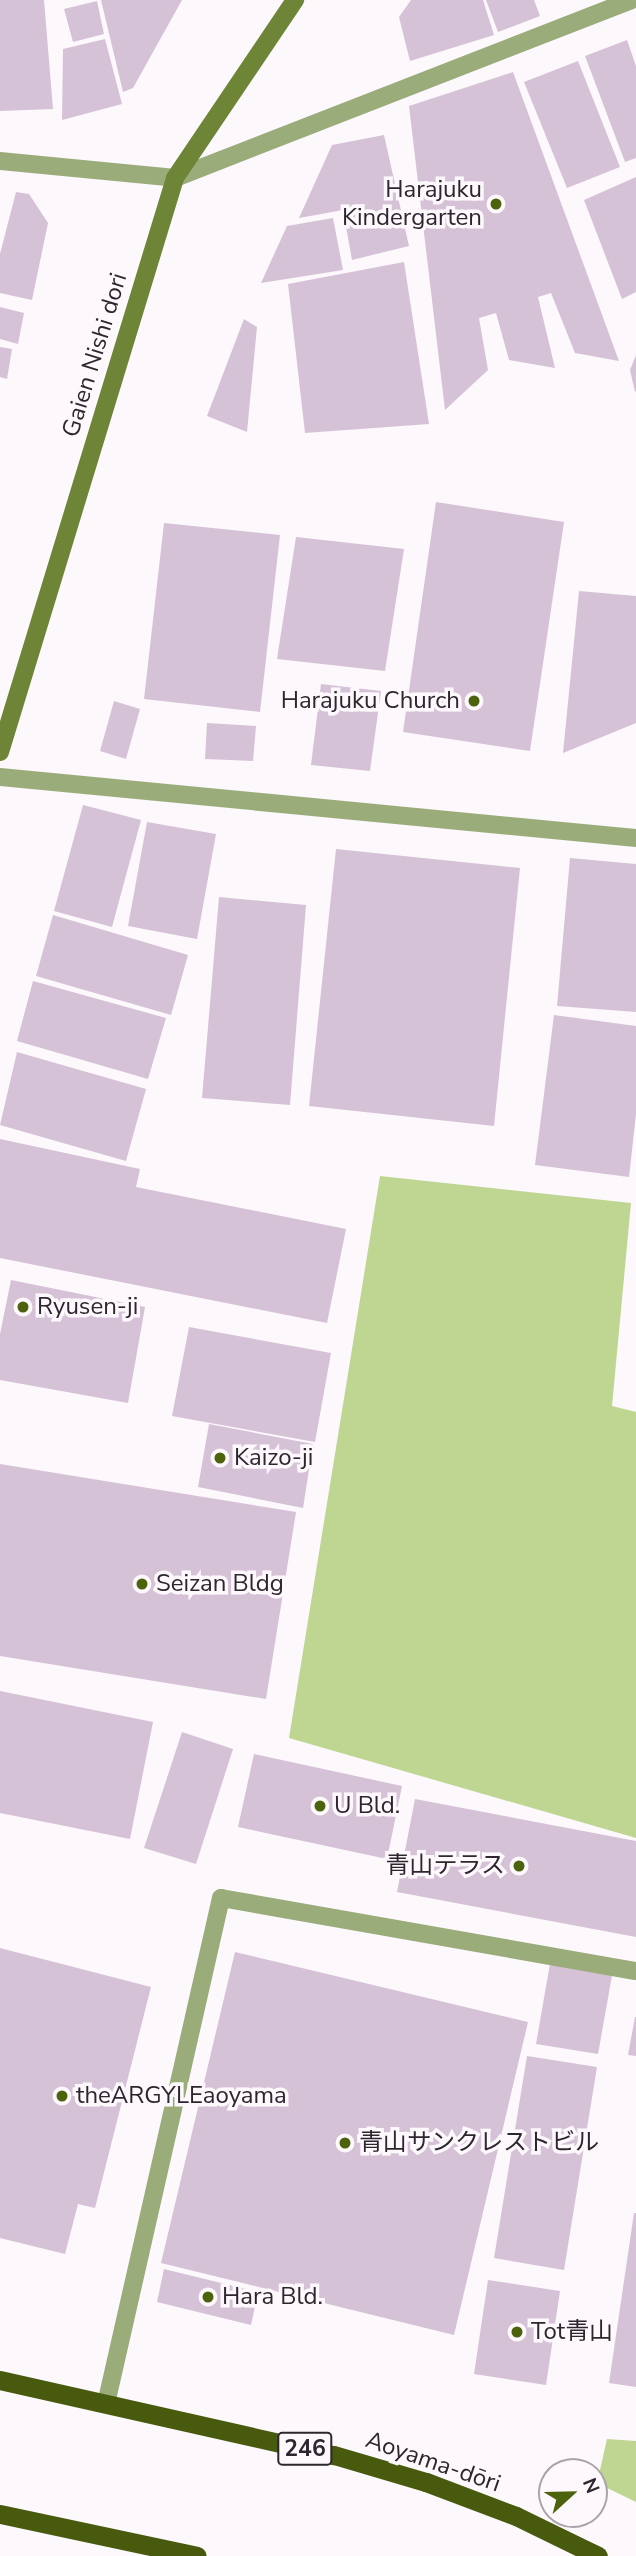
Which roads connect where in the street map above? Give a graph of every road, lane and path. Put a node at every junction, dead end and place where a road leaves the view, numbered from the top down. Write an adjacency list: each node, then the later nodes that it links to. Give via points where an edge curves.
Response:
1 (295, 0): 4 (main road, Gaien Nishi dori)
2 (631, 0): 4 (street)
3 (0, 161): 4 (street)
4 (175, 178): 5 (main road, Gaien Nishi dori)
5 (0, 752)
6 (0, 776): 7 (street)
7 (636, 838)
8 (636, 1971): 10 (street, via 221,1899)
9 (0, 2380): 10 (highway, Aoyama-dōri / 246)
10 (106, 2404): 13 (highway, Aoyama-dōri / 246, via 334,2455 426,2482 516,2516)
11 (0, 2514): 12 (highway)
12 (197, 2556)
13 (598, 2556)

